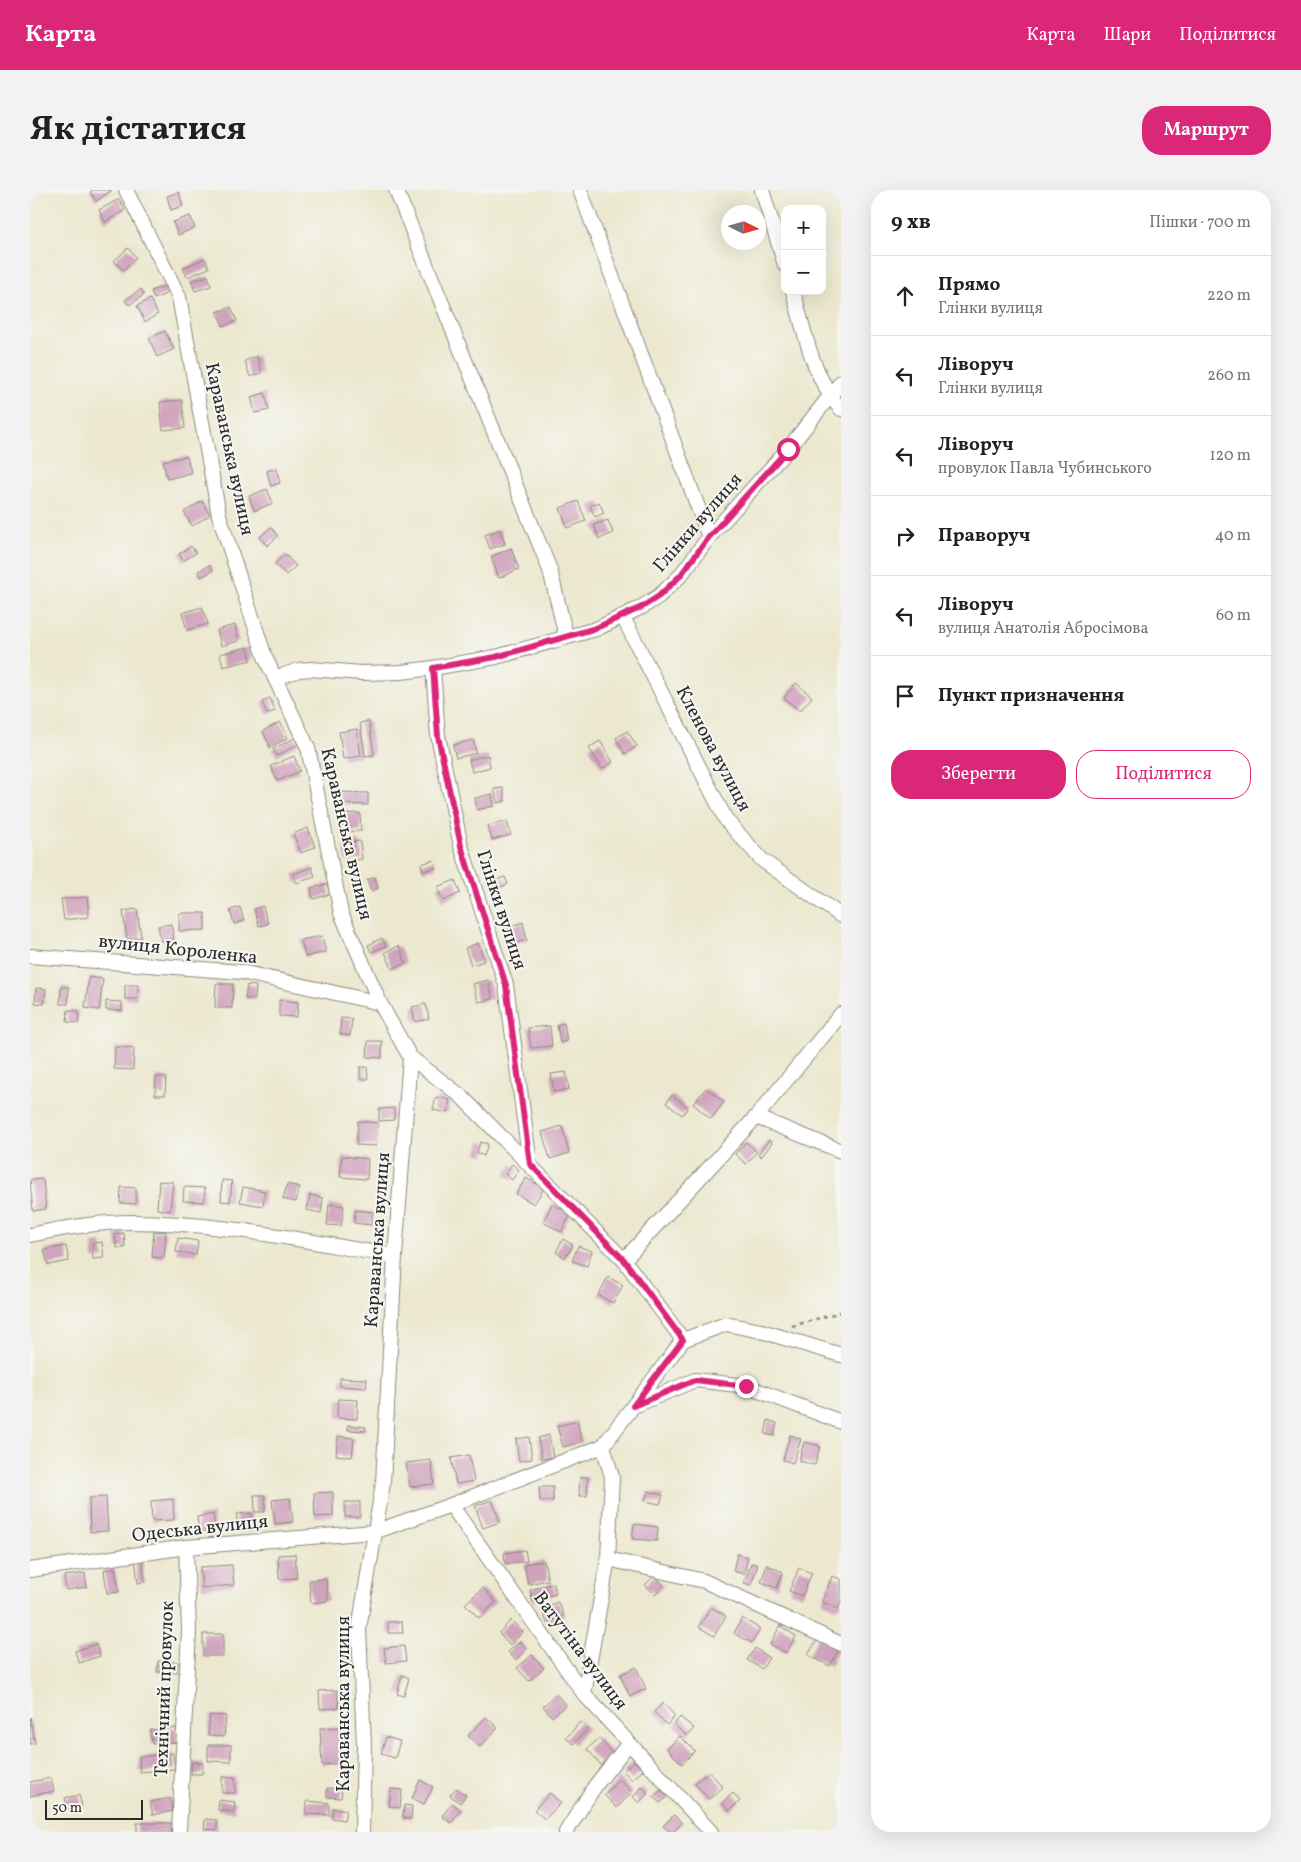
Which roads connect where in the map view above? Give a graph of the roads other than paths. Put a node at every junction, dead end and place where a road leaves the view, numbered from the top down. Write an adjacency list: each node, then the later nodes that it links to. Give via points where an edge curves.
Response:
1 (126, 190): 14 (street, Караванська вулиця, via 179,297 219,515 265,657)
2 (396, 190): 12 (street, via 550,570)
3 (580, 190): 10 (street)
4 (762, 190): 5 (street)
5 (781, 252)
6 (794, 295): 8 (street, via 817,372)
7 (841, 382): 8 (street, Глінки вулиця)
8 (830, 397): 9 (street); 10 (street, Глінки вулиця)
9 (841, 409)
10 (709, 537): 11 (street, Глінки вулиця, via 680,576 659,596)
11 (623, 617): 12 (street, Глінки вулиця); 15 (street, Кленова вулиця, via 726,820 762,860)
12 (566, 636): 13 (street, Глінки вулиця, via 496,657)
13 (433, 668): 14 (street, Глінки вулиця, via 362,673 311,669); 22 (street, Глінки вулиця, via 438,736 461,846 506,985)
14 (275, 678): 17 (street, Караванська вулиця, via 308,748 341,912)
15 (841, 916)
16 (30, 956): 17 (street, вулиця Короленка, via 241,972)
17 (380, 1003): 19 (street, Караванська вулиця)
18 (841, 1014): 20 (street)
19 (410, 1057): 22 (street, via 461,1096); 24 (street, Караванська вулиця)
20 (756, 1117): 21 (street); 25 (street)
21 (841, 1151)
22 (530, 1164): 25 (street)
23 (30, 1235): 24 (street, via 130,1222 178,1224 216,1227)
24 (395, 1256): 32 (street, Караванська вулиця, via 383,1474)
25 (624, 1260): 26 (street)
26 (683, 1340): 27 (street, via 726,1324); 28 (street)
27 (841, 1355)
28 (633, 1406): 29 (street, via 695,1380 746,1386); 30 (street)
29 (841, 1422)
30 (603, 1446): 31 (street, Одеська вулиця); 34 (street, via 612,1477)
31 (451, 1505): 32 (street, Одеська вулиця); 37 (street, Ватутіна вулиця)
32 (374, 1532): 33 (street, Одеська вулиця); 40 (street, Караванська вулиця, via 359,1630 364,1745)
33 (186, 1547): 35 (street, Одеська вулиця); 39 (street, Технічний провулок, via 189,1630)
34 (608, 1559): 36 (street, via 704,1581); 37 (street)
35 (30, 1570)
36 (841, 1644)
37 (584, 1694): 38 (street, Ватутіна вулиця)
38 (629, 1743): 41 (street, via 595,1786); 42 (street, Ватутіна вулиця)
39 (179, 1832)
40 (362, 1832)
41 (566, 1832)
42 (711, 1832)

